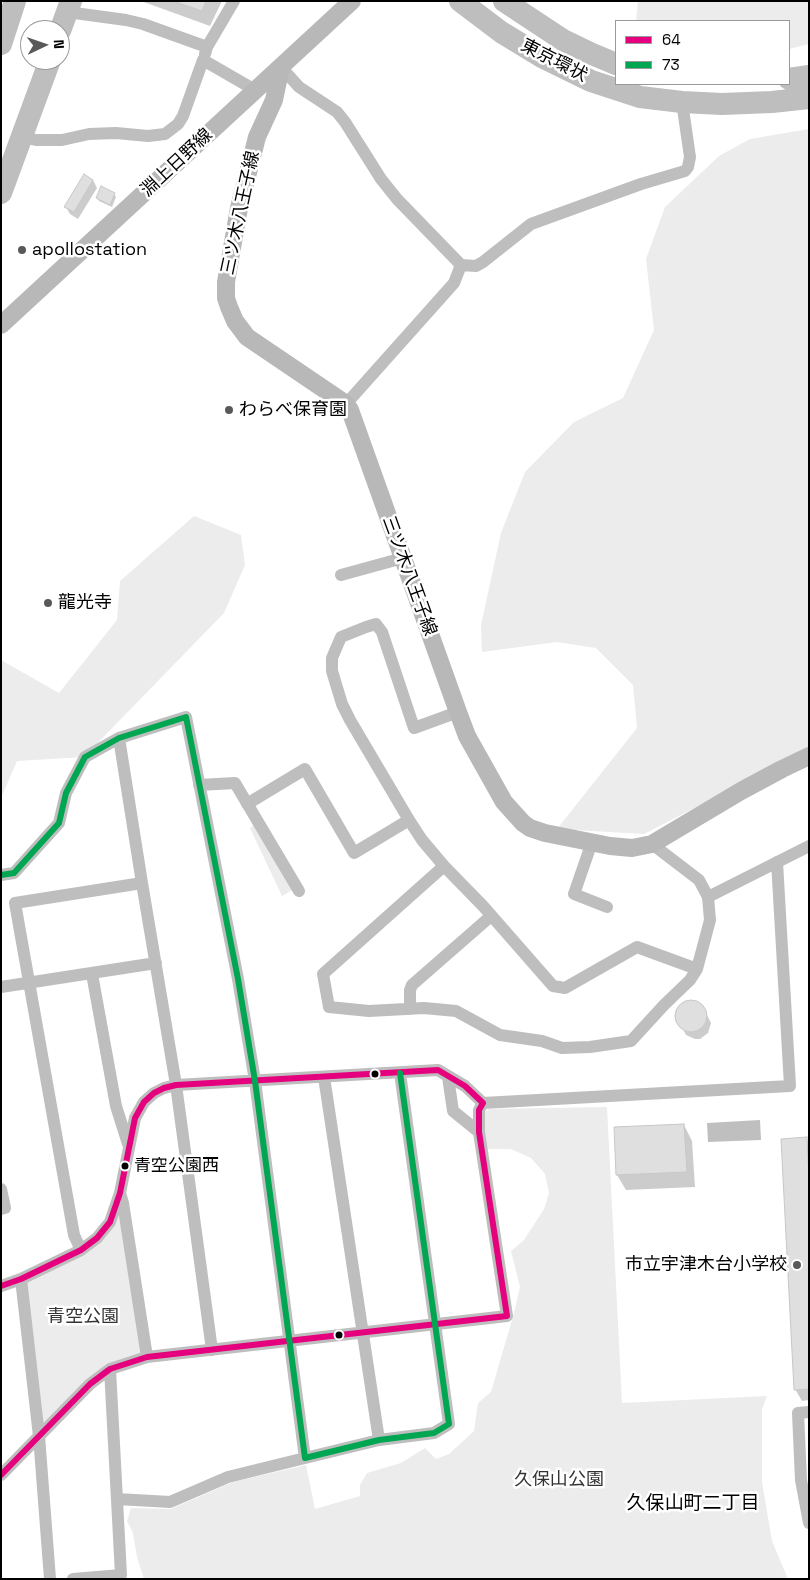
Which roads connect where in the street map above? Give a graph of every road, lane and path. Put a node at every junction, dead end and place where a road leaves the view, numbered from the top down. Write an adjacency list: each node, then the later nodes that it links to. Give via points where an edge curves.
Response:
1 (15, 1): 7 (highway)
2 (234, 1): 8 (street)
3 (352, 1): 11 (main road, 淵上日野線)
4 (460, 1): 17 (highway, 東京環状, via 528,49 569,71 640,97)
5 (504, 1): 10 (highway, 東京環状, via 563,40)
6 (66, 15): 8 (street, via 143,24)
7 (1, 44)
8 (207, 47): 9 (street)
9 (203, 60): 15 (street); 18 (street, via 183,116 165,134 89,134 62,140)
10 (615, 64)
11 (281, 67): 15 (main road, 淵上日野線); 20 (street, via 298,87 337,112 386,186); 22 (main road, 三ツ木八王子線, via 274,100 248,168 228,269 226,298 235,321 247,338)
12 (46, 70): 18 (highway)
13 (809, 76): 14 (highway)
14 (790, 79)
15 (255, 90): 21 (main road, 淵上日野線)
16 (809, 98): 17 (highway, 東京環状, via 738,104)
17 (682, 102): 20 (street, via 690,156 685,171 531,224 483,262 476,266)
18 (22, 137): 19 (highway)
19 (2, 190)
20 (461, 265): 22 (street, via 454,283)
21 (1, 325)
22 (346, 404): 23 (main road, 三ツ木八王子線)
23 (403, 558): 24 (street); 25 (main road, 三ツ木八王子線)
24 (341, 575)
25 (458, 712): 30 (street, via 414,728 382,632 376,624 341,637 332,658 332,671 342,704); 31 (main road, 三ツ木八王子線, via 493,784 516,817 530,828 545,833)
26 (119, 738): 28 (street, via 186,717); 36 (street, via 85,757 66,793 59,823 14,873); 37 (street)
27 (809, 756): 32 (main road, 三ツ木八王子線, via 741,791)
28 (199, 785): 29 (street, via 235,783); 51 (street)
29 (247, 804): 30 (street, via 305,769 354,853); 38 (street)
30 (409, 820): 35 (street)
31 (592, 842): 32 (main road, 三ツ木八王子線, via 632,848); 40 (street, via 574,894)
32 (652, 844): 39 (street, via 699,880)
33 (809, 846): 34 (street)
34 (777, 862): 39 (street); 53 (street, via 790,1086)
35 (444, 866): 41 (street); 47 (street, via 323,974 330,1007 368,1012)
36 (1, 875)
37 (142, 883): 42 (street); 45 (street, via 15,903)
38 (299, 891)
39 (708, 897): 43 (street, via 710,920)
40 (607, 907)
41 (491, 916): 43 (street, via 553,986 565,988 637,947); 47 (street, via 412,985)
42 (156, 963): 44 (street); 52 (street)
43 (697, 969): 47 (street, via 631,1041 590,1048 562,1048 542,1041 500,1035 456,1011)
44 (92, 974): 45 (street); 55 (street, via 116,1106)
45 (28, 983): 46 (street); 59 (street, via 74,1235)
46 (1, 988)
47 (410, 1009)
48 (400, 1073): 49 (street); 50 (street, via 438,1070); 62 (street)
49 (324, 1077): 51 (street); 63 (street)
50 (448, 1077): 53 (street, via 465,1086); 54 (street, via 453,1111)
51 (255, 1081): 52 (street); 64 (street)
52 (176, 1085): 55 (street, via 154,1093 144,1102); 65 (street)
53 (483, 1103): 54 (street, via 479,1110)
54 (479, 1132): 62 (street, via 507,1316)
55 (129, 1145): 57 (street)
56 (1, 1189): 58 (street, via 5,1208)
57 (120, 1193): 59 (street, via 110,1222); 66 (street)
58 (1, 1209)
59 (81, 1250): 60 (street)
60 (21, 1279): 61 (street); 69 (street)
61 (1, 1286)
62 (436, 1324): 63 (street); 70 (street, via 449,1424 434,1433)
63 (362, 1332): 64 (street); 70 (street)
64 (289, 1341): 65 (street); 71 (street)
65 (212, 1350): 66 (street)
66 (147, 1357): 67 (street)
67 (110, 1369): 69 (street, via 90,1384); 73 (street)
68 (809, 1412): 74 (street, via 798,1413 802,1480)
69 (39, 1436): 72 (street); 75 (street)
70 (379, 1440): 71 (street)
71 (305, 1458): 73 (street, via 228,1477 170,1502)
72 (1, 1475)
73 (117, 1499): 76 (street, via 121,1575)
74 (809, 1523)
75 (50, 1579)
76 (73, 1579)

